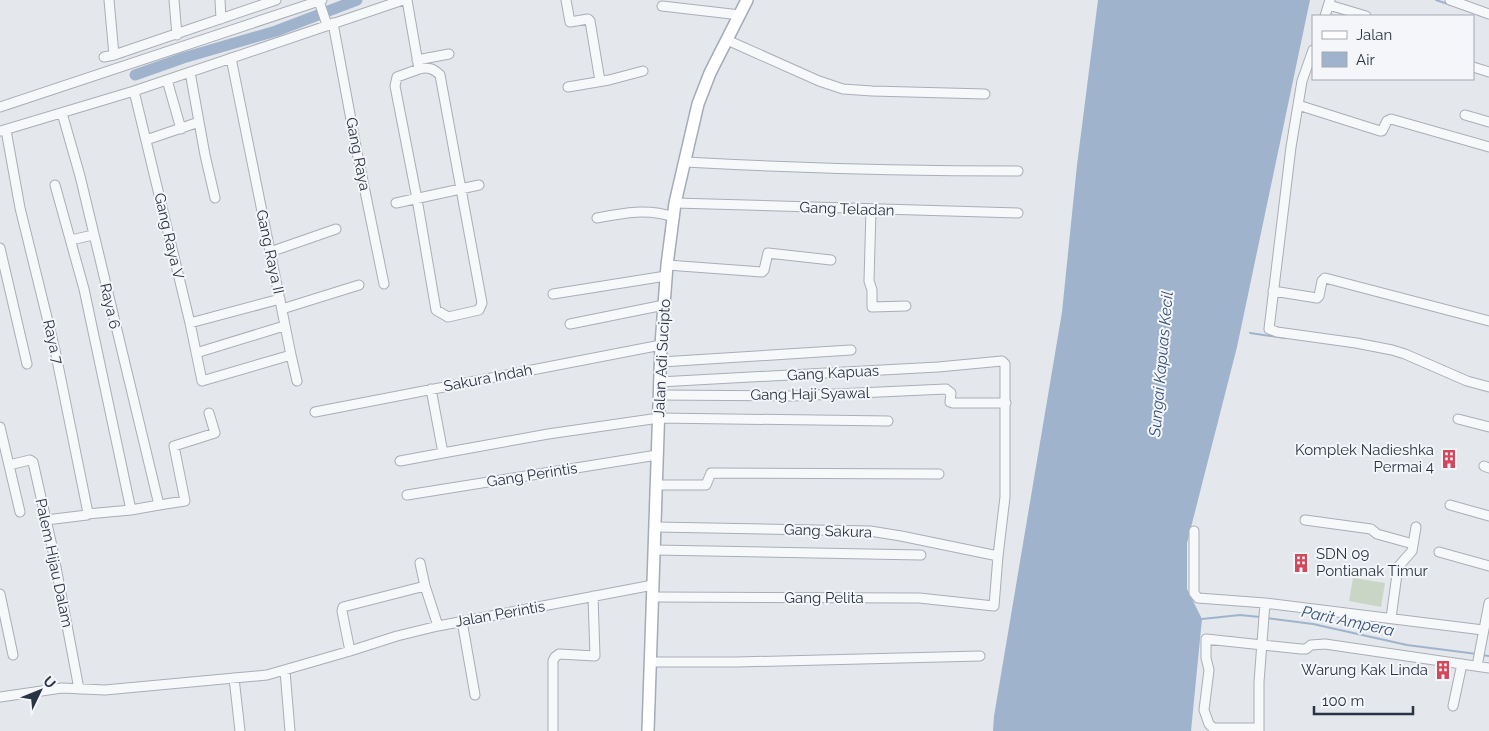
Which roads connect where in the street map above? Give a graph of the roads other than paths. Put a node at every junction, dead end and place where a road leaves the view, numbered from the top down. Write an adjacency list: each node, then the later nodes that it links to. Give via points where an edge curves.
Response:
1 (109, 0): 26 (street)
2 (174, 0): 22 (street)
3 (220, 0): 19 (street)
4 (403, 0): 21 (street)
5 (407, 0): 29 (street)
6 (566, 0): 35 (street, via 570,22 590,21)
7 (747, 0): 16 (main road, Jalan Adi Sucipto)
8 (1450, 0): 14 (street)
9 (274, 1): 13 (street); 15 (street)
10 (317, 2): 15 (street); 21 (street, Gang Raya)
11 (1329, 2): 17 (street); 18 (street)
12 (662, 6): 16 (street)
13 (258, 7): 19 (street); 20 (street)
14 (1489, 14)
15 (277, 15): 20 (street)
16 (740, 15): 23 (main road, Jalan Adi Sucipto)
17 (1325, 15)
18 (1363, 15)
19 (221, 19): 22 (street)
20 (262, 20): 40 (street)
21 (328, 22): 28 (street); 69 (street, Gang Raya)
22 (177, 34): 26 (street)
23 (727, 40): 38 (street, via 843,89); 49 (main road, Jalan Adi Sucipto, via 698,104)
24 (1312, 53): 39 (street)
25 (449, 54): 29 (street)
26 (114, 55): 27 (street)
27 (104, 57)
28 (231, 58): 32 (street); 66 (street, Gang Raya II)
29 (418, 65): 53 (street, via 434,69 440,75); 55 (street, via 397,77 395,86)
30 (1474, 67): 33 (street)
31 (643, 70): 35 (street)
32 (190, 72): 34 (street); 43 (street)
33 (1489, 72)
34 (167, 80): 37 (street); 45 (street)
35 (600, 81): 36 (street)
36 (568, 87)
37 (134, 91): 41 (street); 47 (street, Gang Raya V)
38 (985, 94)
39 (1298, 106): 48 (street, via 1380,131 1391,119); 71 (street)
40 (0, 107)
41 (62, 113): 46 (street); 63 (street, Raya 6)
42 (1465, 115): 44 (street)
43 (199, 122): 45 (street); 54 (street)
44 (1489, 122)
45 (180, 129): 47 (street)
46 (3, 131): 111 (street, Raya 7, via 55,350)
47 (146, 140): 78 (street, Gang Raya V)
48 (1489, 147)
49 (685, 162): 50 (street); 57 (main road, Jalan Adi Sucipto)
50 (1018, 171)
51 (55, 184): 64 (street, Raya 6)
52 (479, 185): 53 (street)
53 (462, 189): 55 (street); 55 (street, via 482,303 479,310 471,312 448,317 436,310)
54 (215, 198)
55 (417, 199): 56 (street)
56 (396, 203)
57 (675, 204): 58 (street, Gang Teladan); 60 (main road, Jalan Adi Sucipto)
58 (871, 210): 59 (street, Gang Teladan); 75 (street, via 869,281 872,307)
59 (1018, 213)
60 (674, 217): 61 (street, via 643,211); 68 (main road, Jalan Adi Sucipto)
61 (596, 218)
62 (336, 229): 66 (street)
63 (93, 234): 64 (street); 107 (street, Raya 6)
64 (71, 240): 109 (street, Raya 6, via 97,345)
65 (0, 248): 86 (street)
66 (270, 252): 73 (street, Gang Raya II)
67 (831, 260): 68 (street, via 768,253 762,272)
68 (667, 270): 72 (street); 74 (main road, Jalan Adi Sucipto)
69 (384, 284)
70 (359, 285): 76 (street)
71 (1274, 291): 77 (street, via 1317,298 1325,278); 89 (street, via 1270,331 1392,350)
72 (553, 294)
73 (280, 299): 76 (street, Gang Raya II); 78 (street)
74 (664, 305): 79 (street); 81 (main road, Jalan Adi Sucipto)
75 (906, 306)
76 (282, 309): 80 (street, Gang Raya II)
77 (1489, 321)
78 (190, 323): 83 (street, Gang Raya V)
79 (570, 324)
80 (284, 326): 83 (street); 84 (street, Gang Raya II)
81 (661, 344): 85 (main road, Jalan Adi Sucipto); 90 (street, Sakura Indah)
82 (851, 350): 85 (street)
83 (196, 353): 84 (street, Gang Raya V, via 202,381)
84 (291, 354): 87 (street, Gang Raya II)
85 (661, 362): 88 (main road, Jalan Adi Sucipto)
86 (27, 364)
87 (297, 381)
88 (660, 382): 91 (main road, Jalan Adi Sucipto); 92 (street, Gang Kapuas, via 1002,361 1005,364)
89 (1489, 388)
90 (431, 389): 93 (street, Sakura Indah); 100 (street)
91 (659, 395): 92 (street, Gang Haji Syawal, via 792,396 946,389 951,393 952,403); 95 (main road, Jalan Adi Sucipto)
92 (1006, 403): 122 (street, via 1005,497)
93 (315, 412)
94 (208, 413): 107 (street, via 215,434 174,446 185,501)
95 (658, 418): 97 (street); 100 (street); 101 (main road, Jalan Adi Sucipto)
96 (1458, 418): 99 (street)
97 (888, 421)
98 (0, 427): 103 (street)
99 (1489, 427)
100 (443, 453): 102 (street)
101 (658, 455): 105 (main road, Jalan Adi Sucipto); 106 (street, Gang Perintis)
102 (400, 462)
103 (9, 465): 110 (street); 113 (street, Palem Hijau Dalam, via 33,462)
104 (939, 474): 105 (street, via 711,473 706,485)
105 (657, 485): 115 (main road, Jalan Adi Sucipto)
106 (407, 495)
107 (158, 502): 109 (street)
108 (1450, 505): 112 (street)
109 (131, 510): 111 (street)
110 (20, 512)
111 (87, 514): 113 (street)
112 (1489, 516)
113 (46, 520): 147 (street, Palem Hijau Dalam)
114 (1305, 520): 118 (street, via 1373,529 1377,534)
115 (656, 526): 119 (main road, Jalan Adi Sucipto); 122 (street, Gang Sakura, via 870,531)
116 (1416, 528): 118 (street)
117 (1194, 531): 131 (street, via 1196,597)
118 (1414, 544): 132 (street, via 1410,556 1398,567)
119 (654, 550): 121 (street); 125 (main road, Jalan Adi Sucipto)
120 (1439, 552): 124 (street)
121 (922, 555)
122 (998, 556): 129 (street, Gang Pelita, via 994,606 907,598)
123 (420, 563): 126 (street)
124 (1489, 566)
125 (653, 585): 128 (street, Jalan Perintis); 129 (main road, Jalan Adi Sucipto)
126 (425, 586): 134 (street); 138 (street, via 343,607)
127 (0, 594): 139 (street)
128 (593, 596): 133 (street, Jalan Perintis); 154 (street, via 595,656 559,654 553,661)
129 (653, 597): 141 (main road, Jalan Adi Sucipto)
130 (1489, 603): 135 (street)
131 (1265, 608): 132 (street); 136 (street)
132 (1391, 618): 135 (street)
133 (462, 621): 134 (street, Jalan Perintis); 148 (street)
134 (438, 626): 138 (street, Jalan Perintis)
135 (1483, 630): 137 (street)
136 (1262, 645): 143 (street, via 1306,649 1311,645 1325,644); 151 (street); 151 (street, via 1206,639 1210,670 1204,710 1209,724 1213,728)
137 (1483, 647): 142 (street)
138 (350, 652): 145 (street, Jalan Perintis)
139 (13, 655)
140 (980, 656): 141 (street)
141 (651, 662): 155 (main road, Jalan Adi Sucipto)
142 (1477, 663): 143 (street); 144 (street)
143 (1462, 664): 150 (street)
144 (1489, 668)
145 (285, 671): 146 (street, Jalan Perintis); 153 (street)
146 (234, 678): 147 (street, Jalan Perintis, via 105,690); 152 (street)
147 (79, 689): 149 (street, Jalan Perintis, via 62,688)
148 (475, 695)
149 (0, 697)
150 (1453, 706)
151 (1259, 730)
152 (240, 731)
153 (290, 731)
154 (553, 731)
155 (648, 731)

